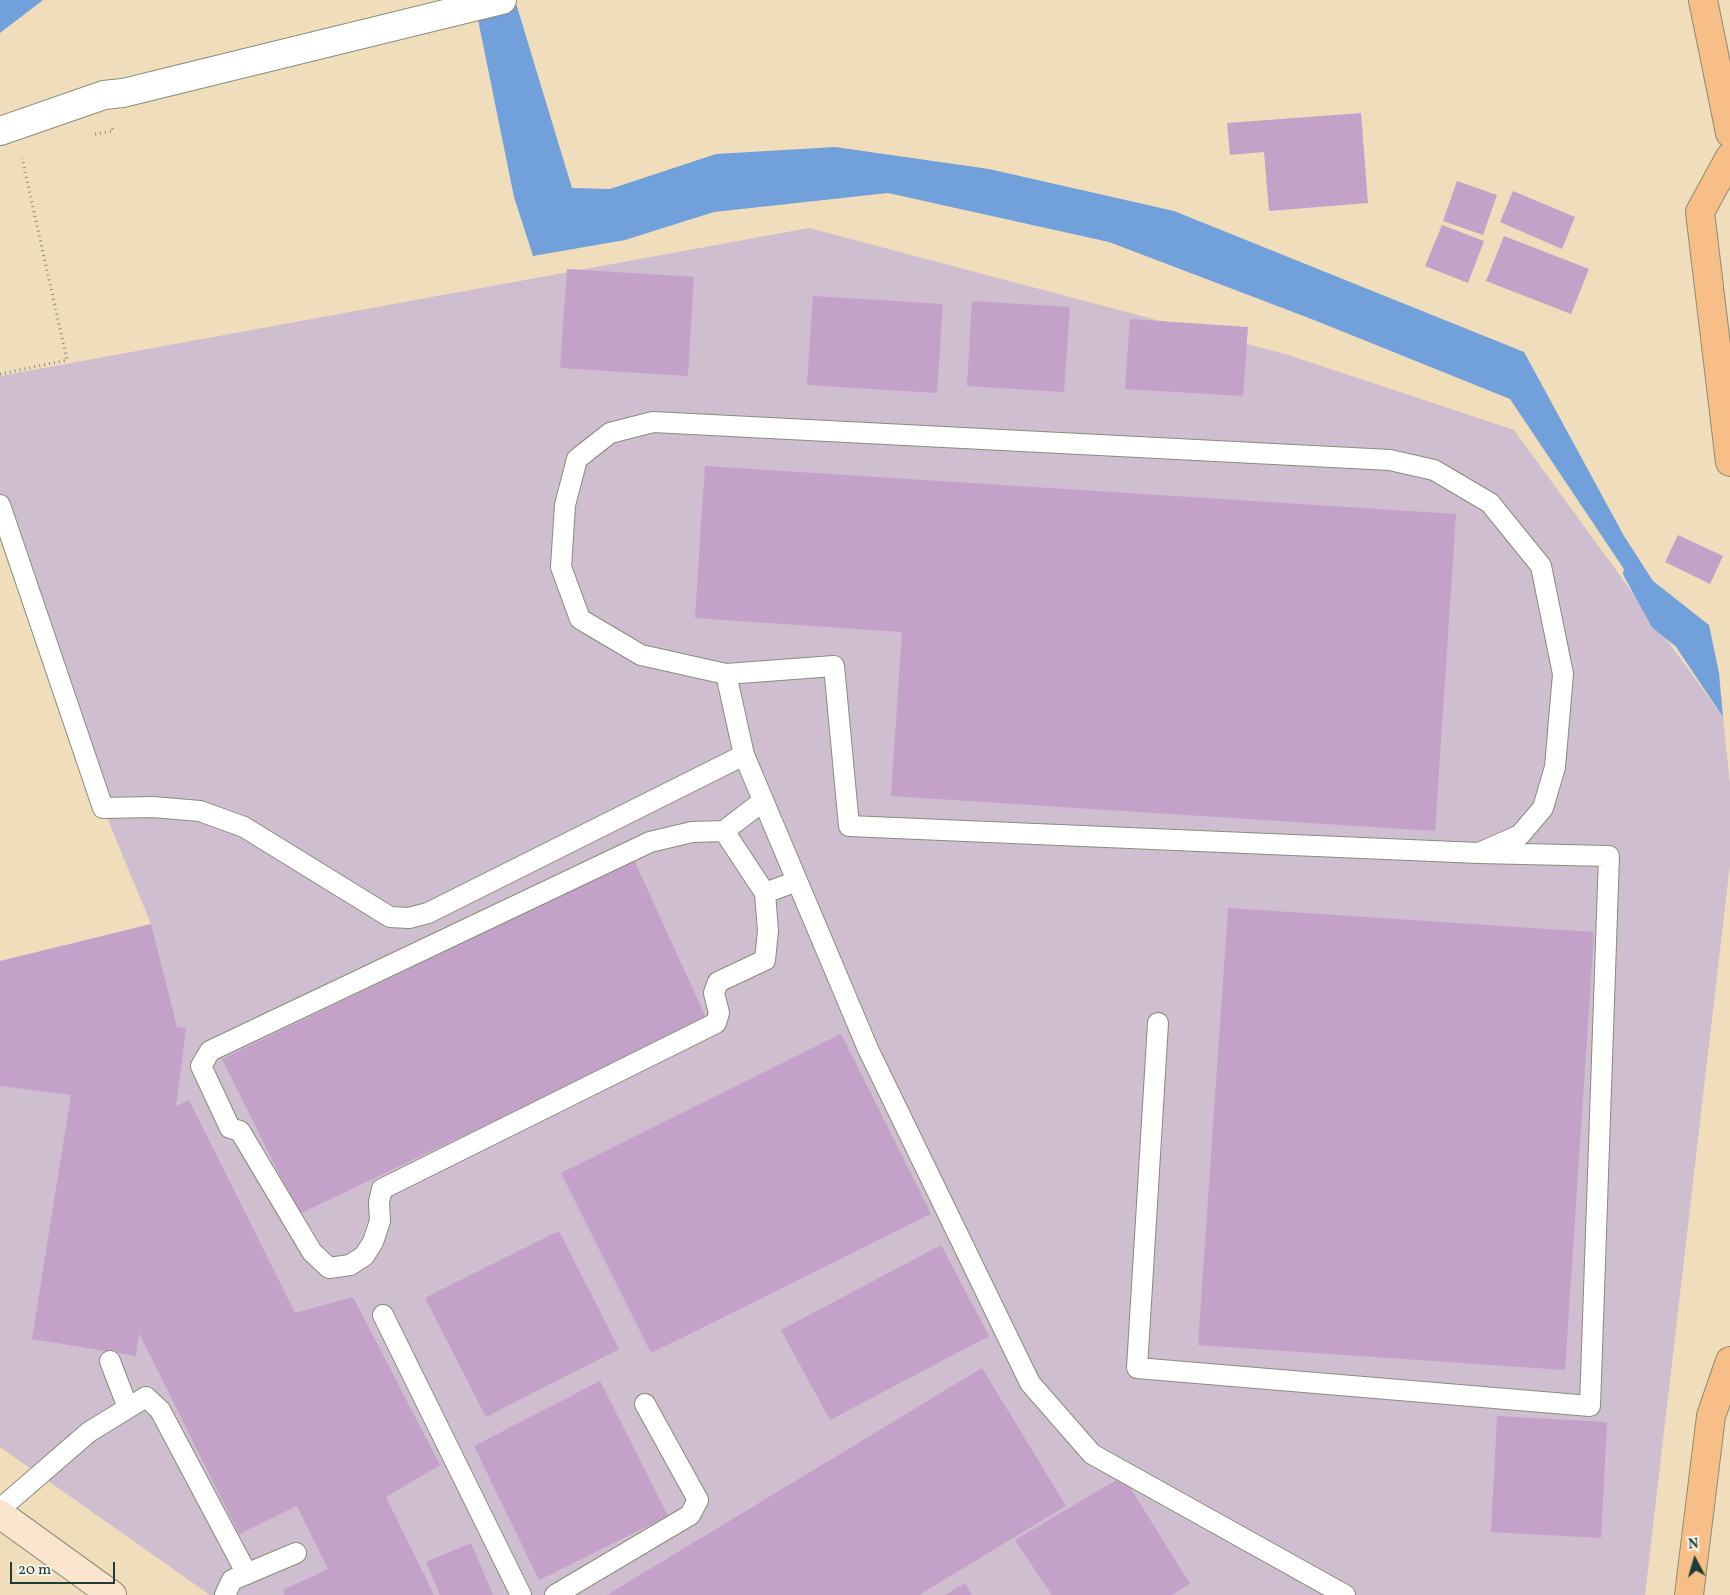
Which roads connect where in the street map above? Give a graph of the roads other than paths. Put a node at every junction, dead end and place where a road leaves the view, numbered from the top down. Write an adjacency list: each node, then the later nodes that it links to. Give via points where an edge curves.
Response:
1 (502, 0): 3 (street, via 123,93 104,94)
2 (1704, 0): 4 (main road)
3 (0, 131)
4 (1730, 133)
5 (1730, 157): 6 (main road, via 1700,212)
6 (1730, 462)
7 (0, 505): 14 (lane, via 103,808 200,811 244,827 390,917 409,918 428,913)
8 (726, 674): 9 (lane); 12 (lane, via 834,666 849,826); 12 (lane, via 641,656 580,619 561,567 566,505 577,459 610,434 654,422 714,424 1390,460 1434,470 1490,502 1541,566 1563,674 1555,767 1544,808 1520,835)
9 (744, 755): 10 (lane); 14 (lane)
10 (763, 801): 11 (lane); 13 (lane)
11 (724, 831): 15 (lane); 16 (lane, via 692,832 650,842)
12 (1479, 853): 17 (lane, via 1609,856 1590,1406 1137,1368)
13 (797, 881): 15 (lane); 31 (lane, via 868,1049 1030,1383 1092,1454)
14 (472, 891): 16 (lane)
15 (765, 893): 16 (lane, via 768,931 764,960 718,982 714,993 720,1013 716,1023 382,1190 380,1221 364,1256 350,1265 329,1268 312,1252 240,1131 230,1128 201,1066 210,1051)
16 (485, 921)
17 (1158, 1023)
18 (383, 1315): 29 (lane)
19 (110, 1361): 22 (lane)
20 (1730, 1361): 32 (main road, via 1711,1416)
21 (645, 1404): 30 (lane, via 698,1500 690,1515)
22 (128, 1408): 23 (lane, via 89,1432); 26 (lane, via 146,1397 160,1410)
23 (0, 1509)
24 (0, 1514): 27 (main road)
25 (296, 1552): 26 (lane)
26 (247, 1574): 28 (lane, via 232,1580)
27 (112, 1595)
28 (225, 1595)
29 (521, 1595)
30 (555, 1595)
31 (1345, 1595)
32 (1689, 1595)

